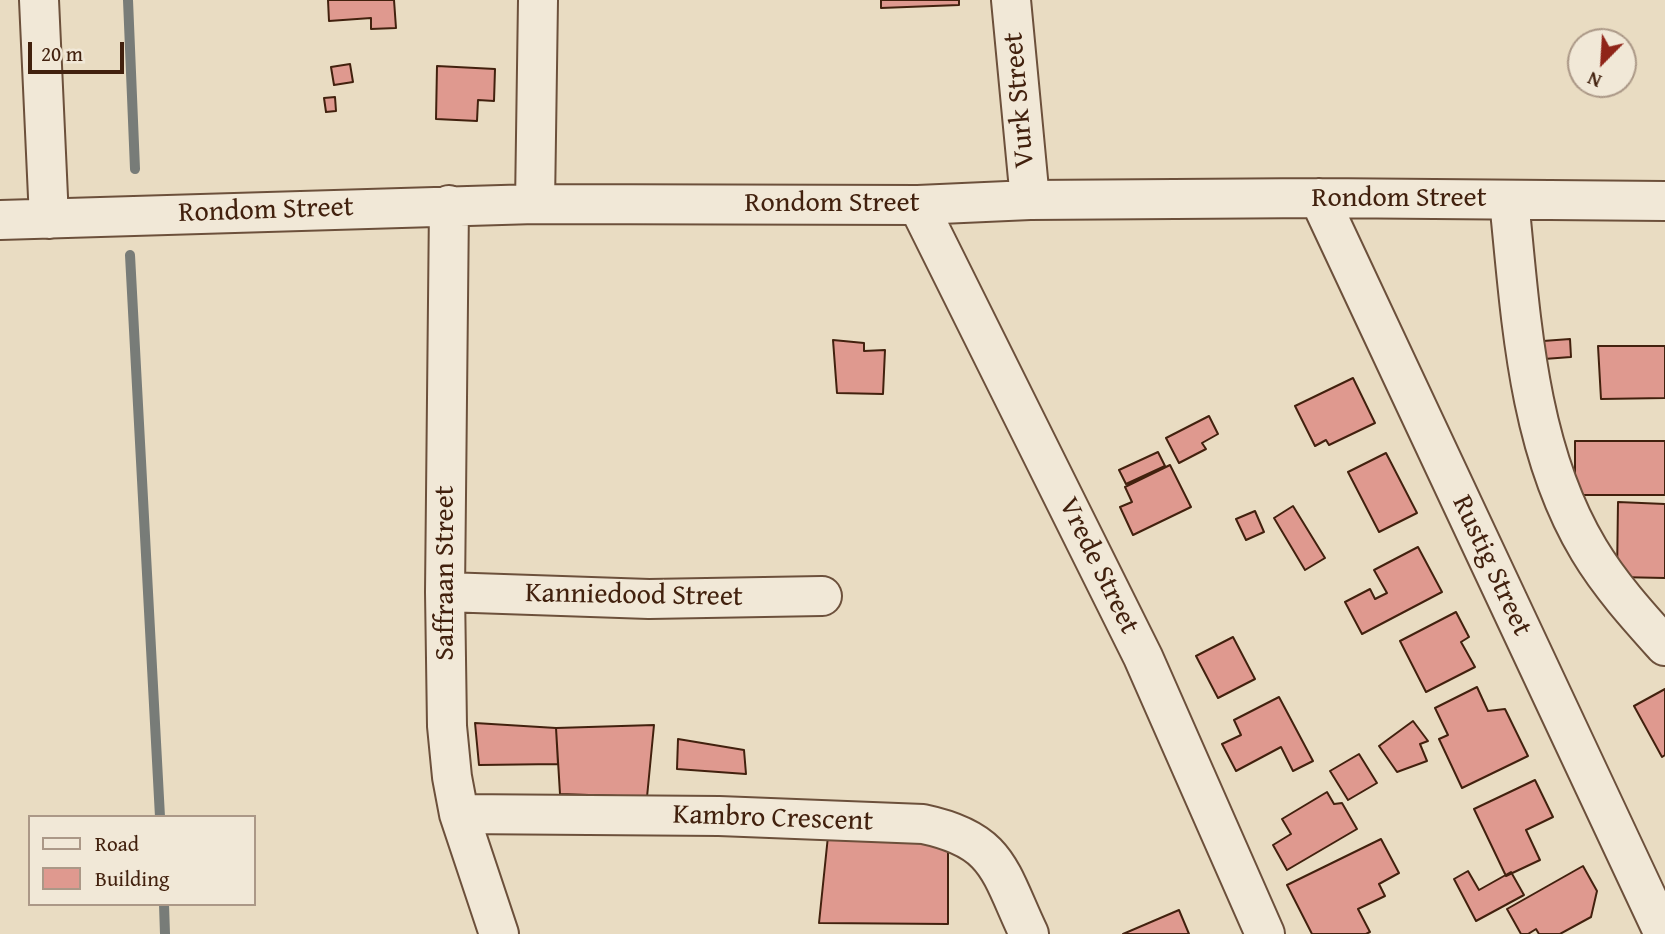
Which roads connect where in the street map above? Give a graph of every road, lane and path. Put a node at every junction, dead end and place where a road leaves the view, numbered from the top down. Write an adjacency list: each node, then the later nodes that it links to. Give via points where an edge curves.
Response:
1 (39, 0): 11 (street)
2 (538, 0): 8 (street)
3 (1011, 0): 5 (street, Vurk Street)
4 (1319, 198): 5 (street, Rondom Street); 6 (street, Rondom Street); 20 (street, Rustig Street)
5 (1030, 200): 10 (street, Rondom Street)
6 (1509, 200): 7 (street, Rondom Street); 15 (street, via 1535,404 1557,486 1589,550)
7 (1665, 201)
8 (535, 204): 9 (street, Rondom Street); 10 (street, Rondom Street)
9 (449, 205): 11 (street, Rondom Street); 13 (street, Saffraan Street)
10 (918, 205): 19 (street, Vrede Street, via 1143,657)
11 (49, 219): 12 (street, Rondom Street)
12 (0, 220)
13 (445, 592): 14 (street, Kanniedood Street, via 649,599); 16 (street, Saffraan Street, via 447,726)
14 (822, 596)
15 (1665, 646)
16 (459, 814): 17 (street, Saffraan Street); 18 (street, Kambro Crescent, via 719,816 946,828 981,845 995,862)
17 (499, 934)
18 (1029, 934)
19 (1265, 934)
20 (1664, 934)

